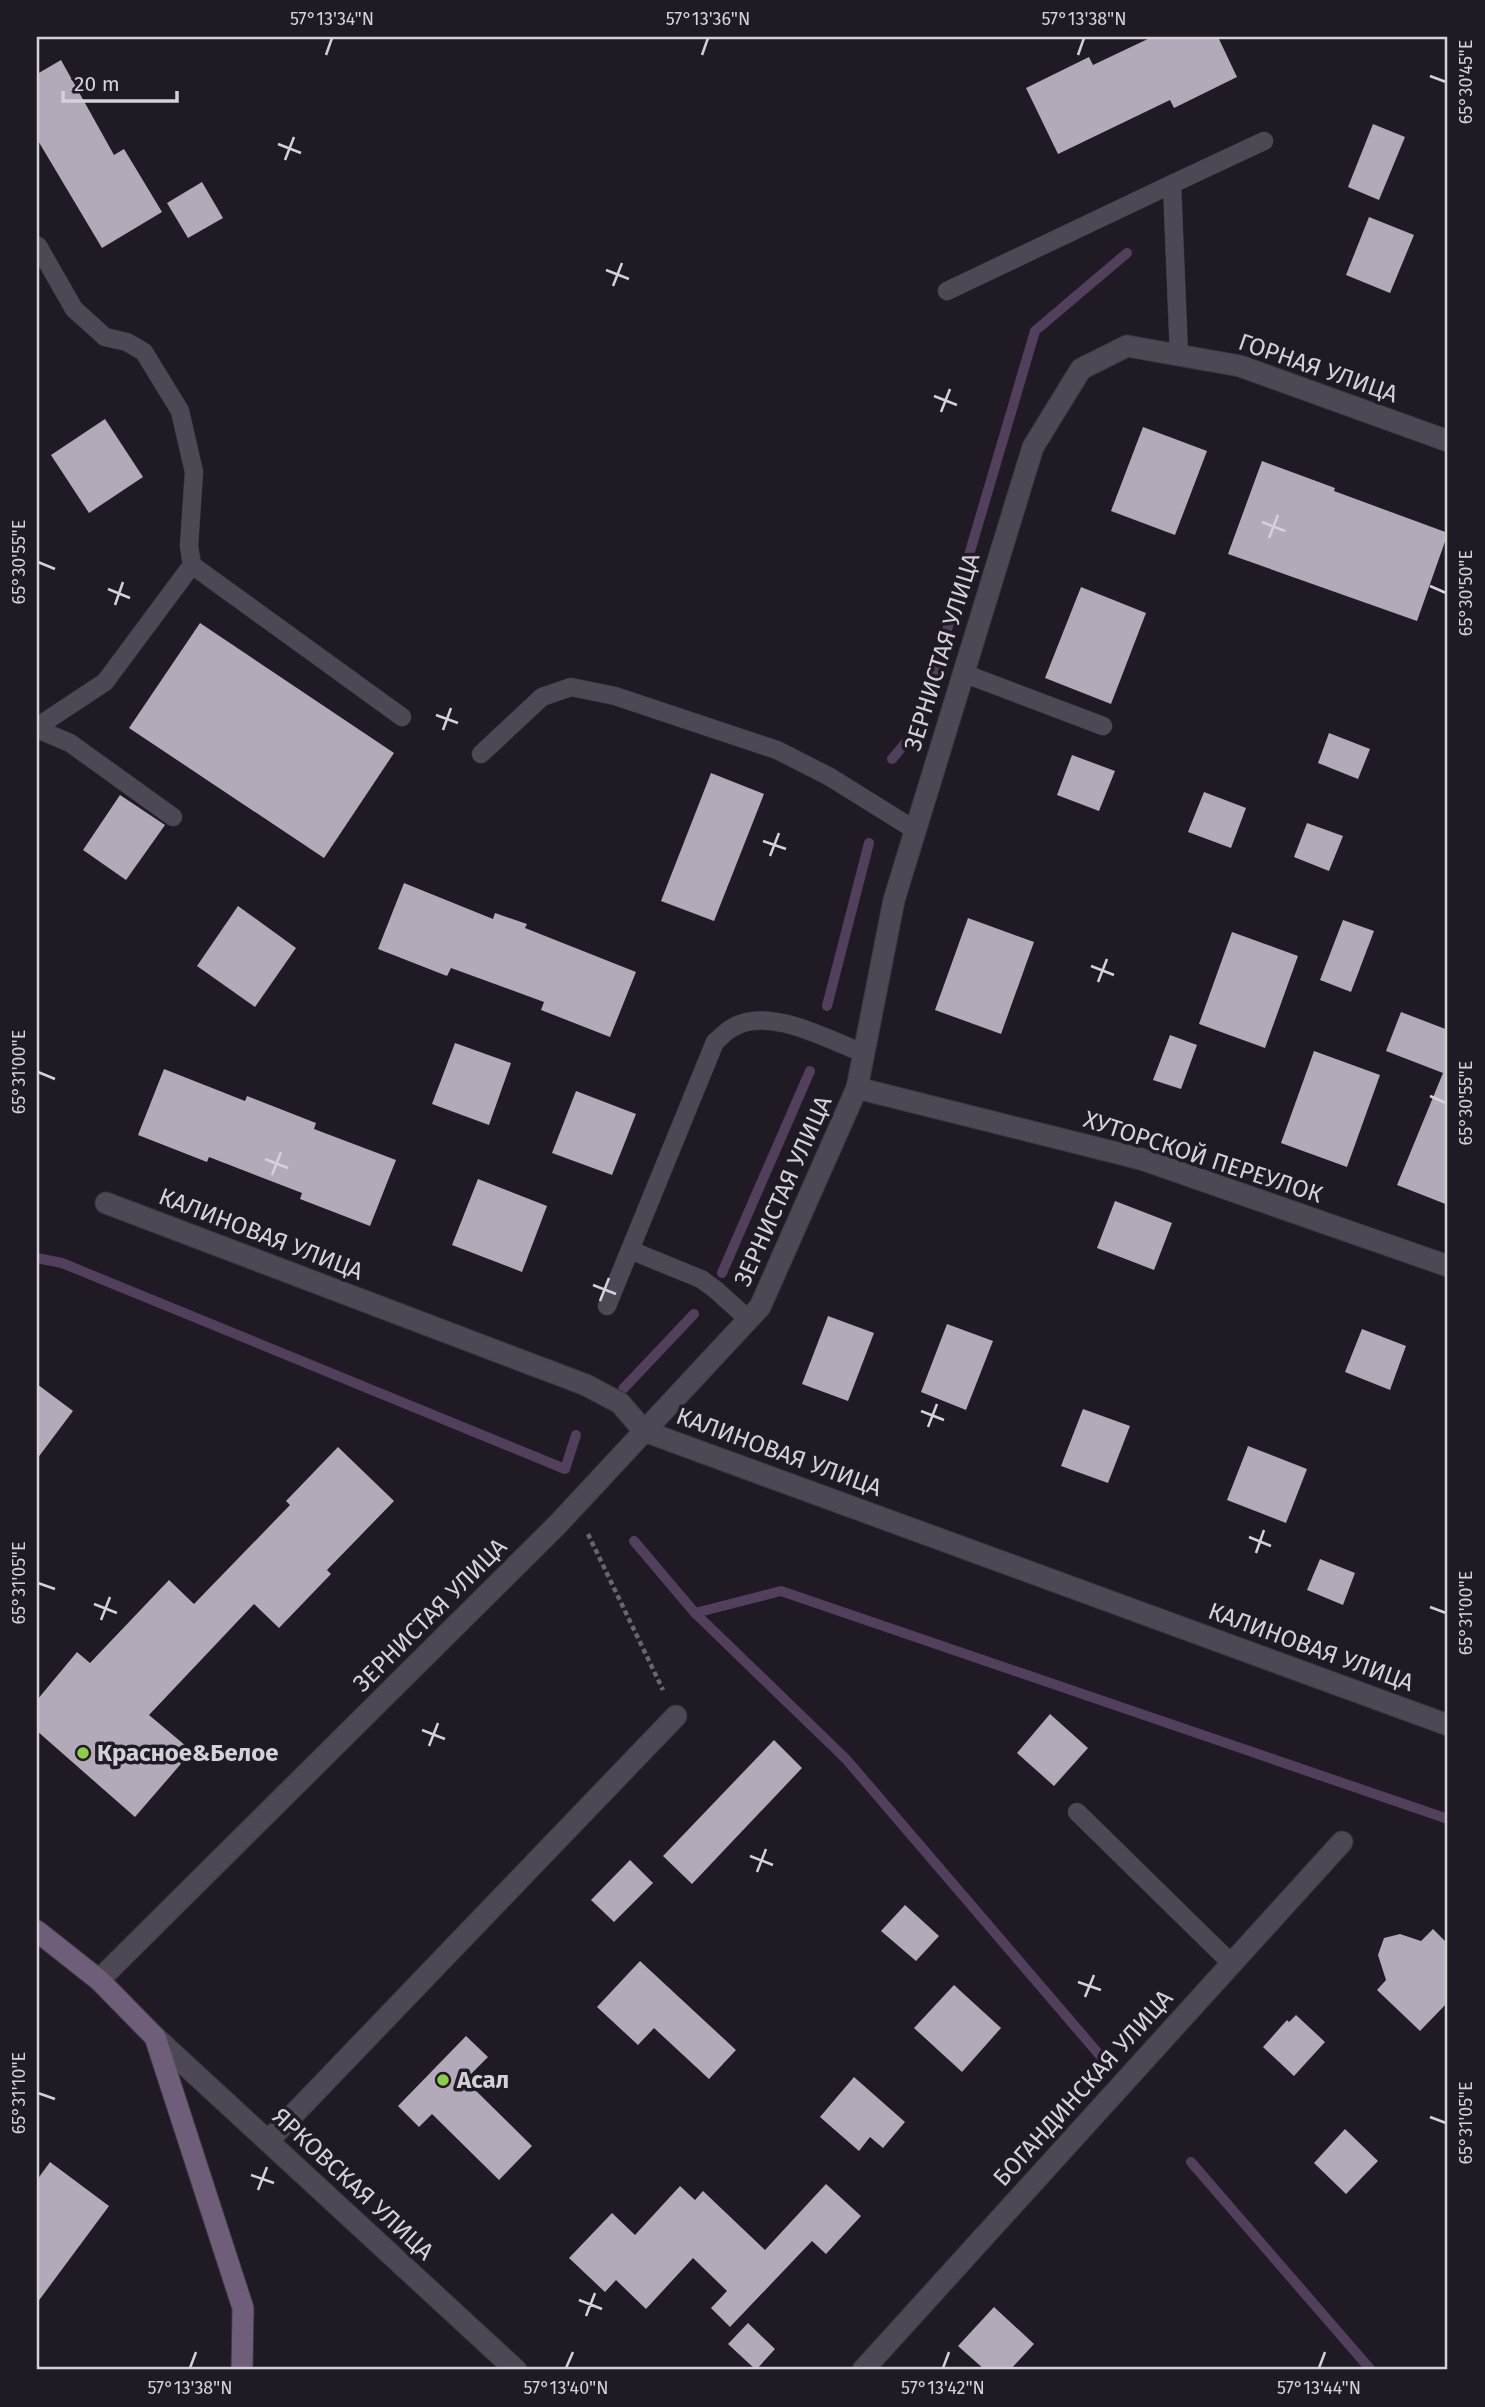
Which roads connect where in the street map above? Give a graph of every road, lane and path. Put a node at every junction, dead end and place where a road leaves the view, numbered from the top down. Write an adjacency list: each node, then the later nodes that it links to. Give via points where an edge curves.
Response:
1 (1264, 141): 2 (lane)
2 (1172, 184): 4 (lane); 6 (lane)
3 (38, 246): 8 (lane, via 74,309 105,337 144,352 180,411 194,472)
4 (947, 291)
5 (1127, 346): 6 (street, ГОРНАЯ УЛИЦА); 9 (street, ЗЕРНИСТАЯ УЛИЦА, via 1081,369 1033,447)
6 (1179, 355): 7 (street, ГОРНАЯ УЛИЦА, via 1240,366)
7 (1448, 441)
8 (192, 565): 10 (lane); 12 (lane, via 104,682)
9 (963, 673): 11 (lane); 15 (street, ЗЕРНИСТАЯ УЛИЦА)
10 (402, 718)
11 (1103, 726)
12 (37, 728): 14 (lane, via 70,743)
13 (481, 754): 15 (lane, via 542,697 571,687 615,696 776,750 830,777)
14 (173, 817)
15 (915, 831): 16 (street, ЗЕРНИСТАЯ УЛИЦА, via 894,900)
16 (863, 1053): 17 (street, ЗЕРНИСТАЯ УЛИЦА); 19 (lane, via 787,1023 759,1020 734,1026 715,1042)
17 (857, 1088): 20 (street, ХУТОРСКОЙ ПЕРЕУЛОК, via 1140,1159); 22 (street, ЗЕРНИСТАЯ УЛИЦА, via 760,1307)
18 (106, 1203): 23 (street, КАЛИНОВАЯ УЛИЦА, via 586,1385 620,1403)
19 (630, 1250): 21 (lane); 22 (lane, via 701,1279)
20 (1448, 1266)
21 (607, 1306)
22 (748, 1319): 23 (street, ЗЕРНИСТАЯ УЛИЦА)
23 (645, 1431): 24 (street, ЗЕРНИСТАЯ УЛИЦА); 26 (street, КАЛИНОВАЯ УЛИЦА)
24 (575, 1506): 25 (path); 31 (street, ЗЕРНИСТАЯ УЛИЦА)
25 (676, 1717): 33 (street)
26 (1448, 1725)
27 (1077, 1812): 30 (lane)
28 (1342, 1842): 30 (street, БОГАНДИНСКАЯ УЛИЦА)
29 (37, 1931): 31 (street)
30 (1232, 1964): 36 (street, БОГАНДИНСКАЯ УЛИЦА)
31 (99, 1980): 32 (street)
32 (155, 2037): 33 (street, ЯРКОВСКАЯ УЛИЦА); 34 (street, via 243,2308)
33 (268, 2141): 35 (street, ЯРКОВСКАЯ УЛИЦА)
34 (242, 2370)
35 (516, 2370)
36 (863, 2370)

